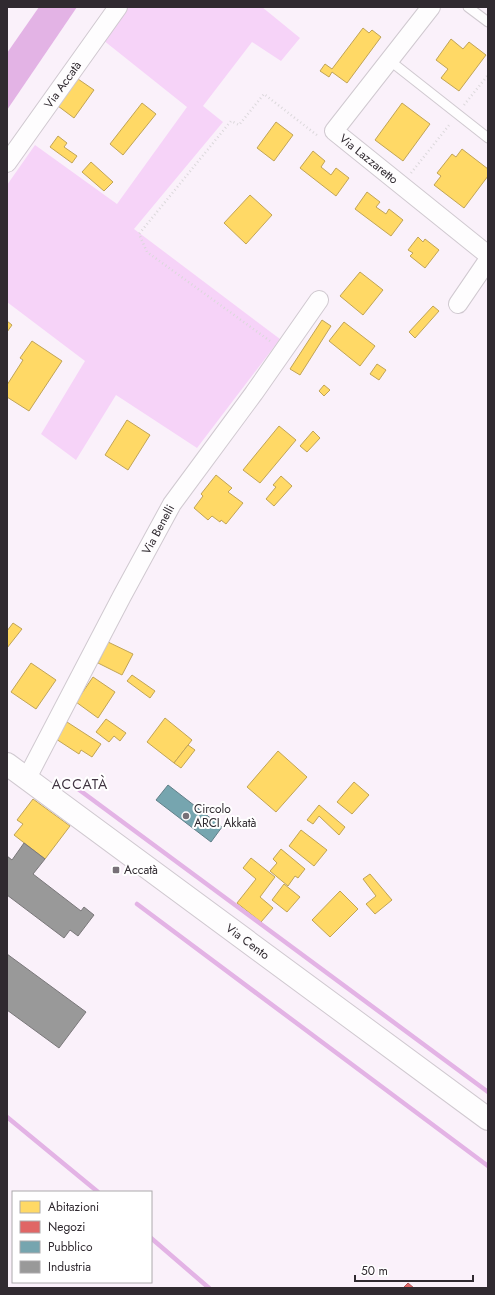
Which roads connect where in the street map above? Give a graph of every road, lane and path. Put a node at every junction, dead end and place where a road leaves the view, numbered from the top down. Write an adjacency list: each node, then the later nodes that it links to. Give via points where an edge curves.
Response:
1 (118, 7): 10 (street, Via Accatà)
2 (432, 7): 5 (street, Via Lazzaretto)
3 (468, 7): 4 (lane)
4 (488, 22)
5 (389, 60): 7 (lane); 11 (street, Via Lazzaretto, via 334,131)
6 (488, 74): 7 (path)
7 (457, 114): 9 (lane); 11 (path)
8 (320, 138): 16 (path, via 264,94 239,124 231,121 140,234 147,252)
9 (488, 138)
10 (7, 163)
11 (402, 185): 12 (street, Via Lazzaretto)
12 (488, 255)
13 (488, 260): 15 (street)
14 (319, 300): 16 (street, Via Benelli)
15 (458, 304)
16 (283, 351): 18 (street, Via Benelli, via 172,504)
17 (7, 764): 18 (main road, Via Cento)
18 (27, 778): 19 (main road, Via Cento)
19 (488, 1119)

